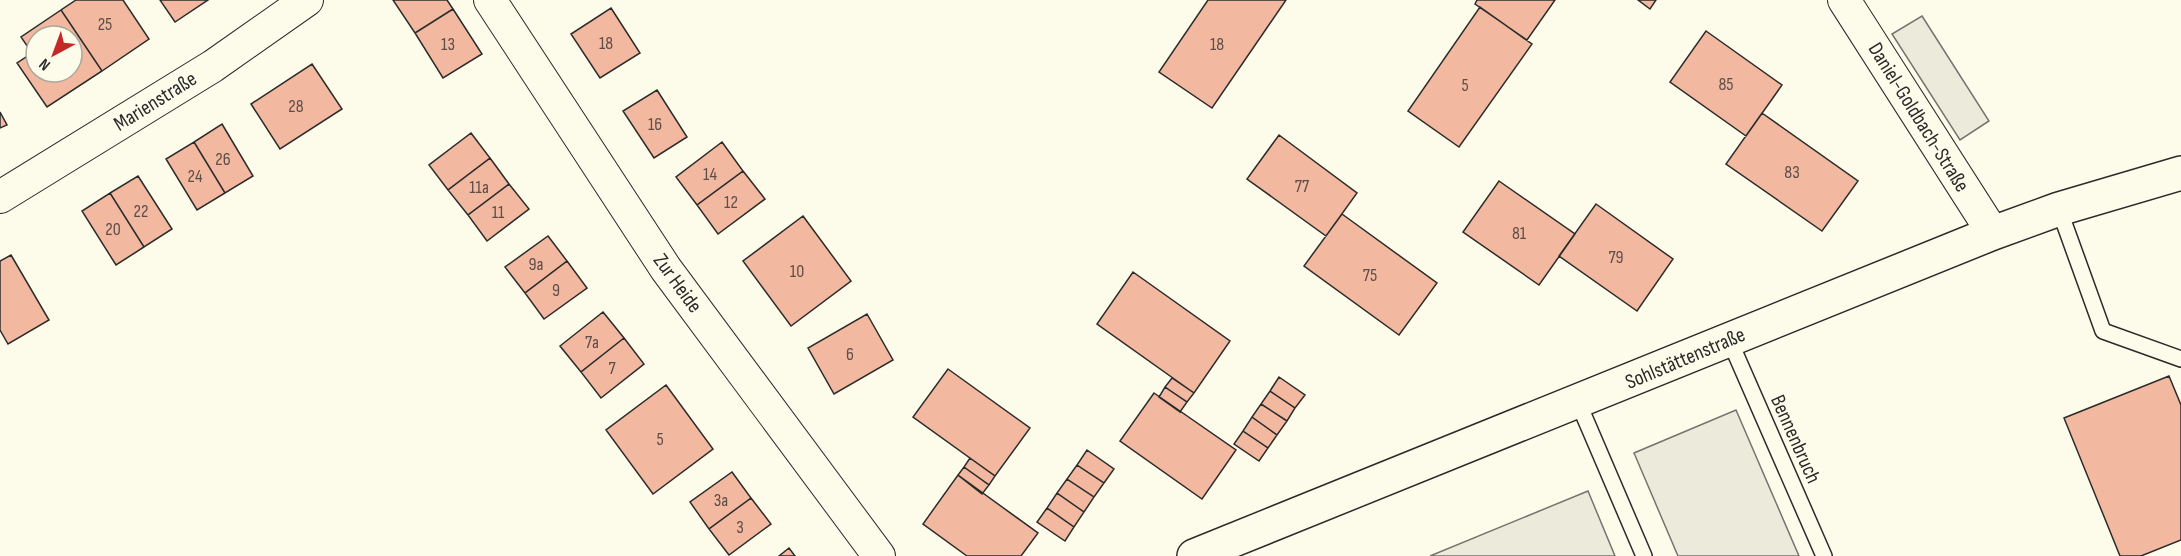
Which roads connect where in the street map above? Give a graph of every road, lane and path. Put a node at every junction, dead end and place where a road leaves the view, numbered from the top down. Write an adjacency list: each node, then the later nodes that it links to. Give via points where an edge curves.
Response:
1 (307, 0): 5 (street, Marienstraße, via 213,66)
2 (490, 0): 11 (street, Zur Heide, via 666,269)
3 (1844, 0): 7 (street, Daniel-Goldbach-Straße)
4 (2181, 173): 6 (street, Sohlstättenstraße)
5 (0, 197)
6 (2059, 209): 7 (street, Sohlstättenstraße); 9 (lane, via 2103,331)
7 (1993, 233): 8 (street, Sohlstättenstraße)
8 (1729, 339): 10 (street, Sohlstättenstraße); 14 (lane, Bennenbruch)
9 (2181, 359)
10 (1578, 402): 12 (street, Sohlstättenstraße); 13 (lane)
11 (879, 556)
12 (1194, 556)
13 (1644, 556)
14 (1824, 556)

